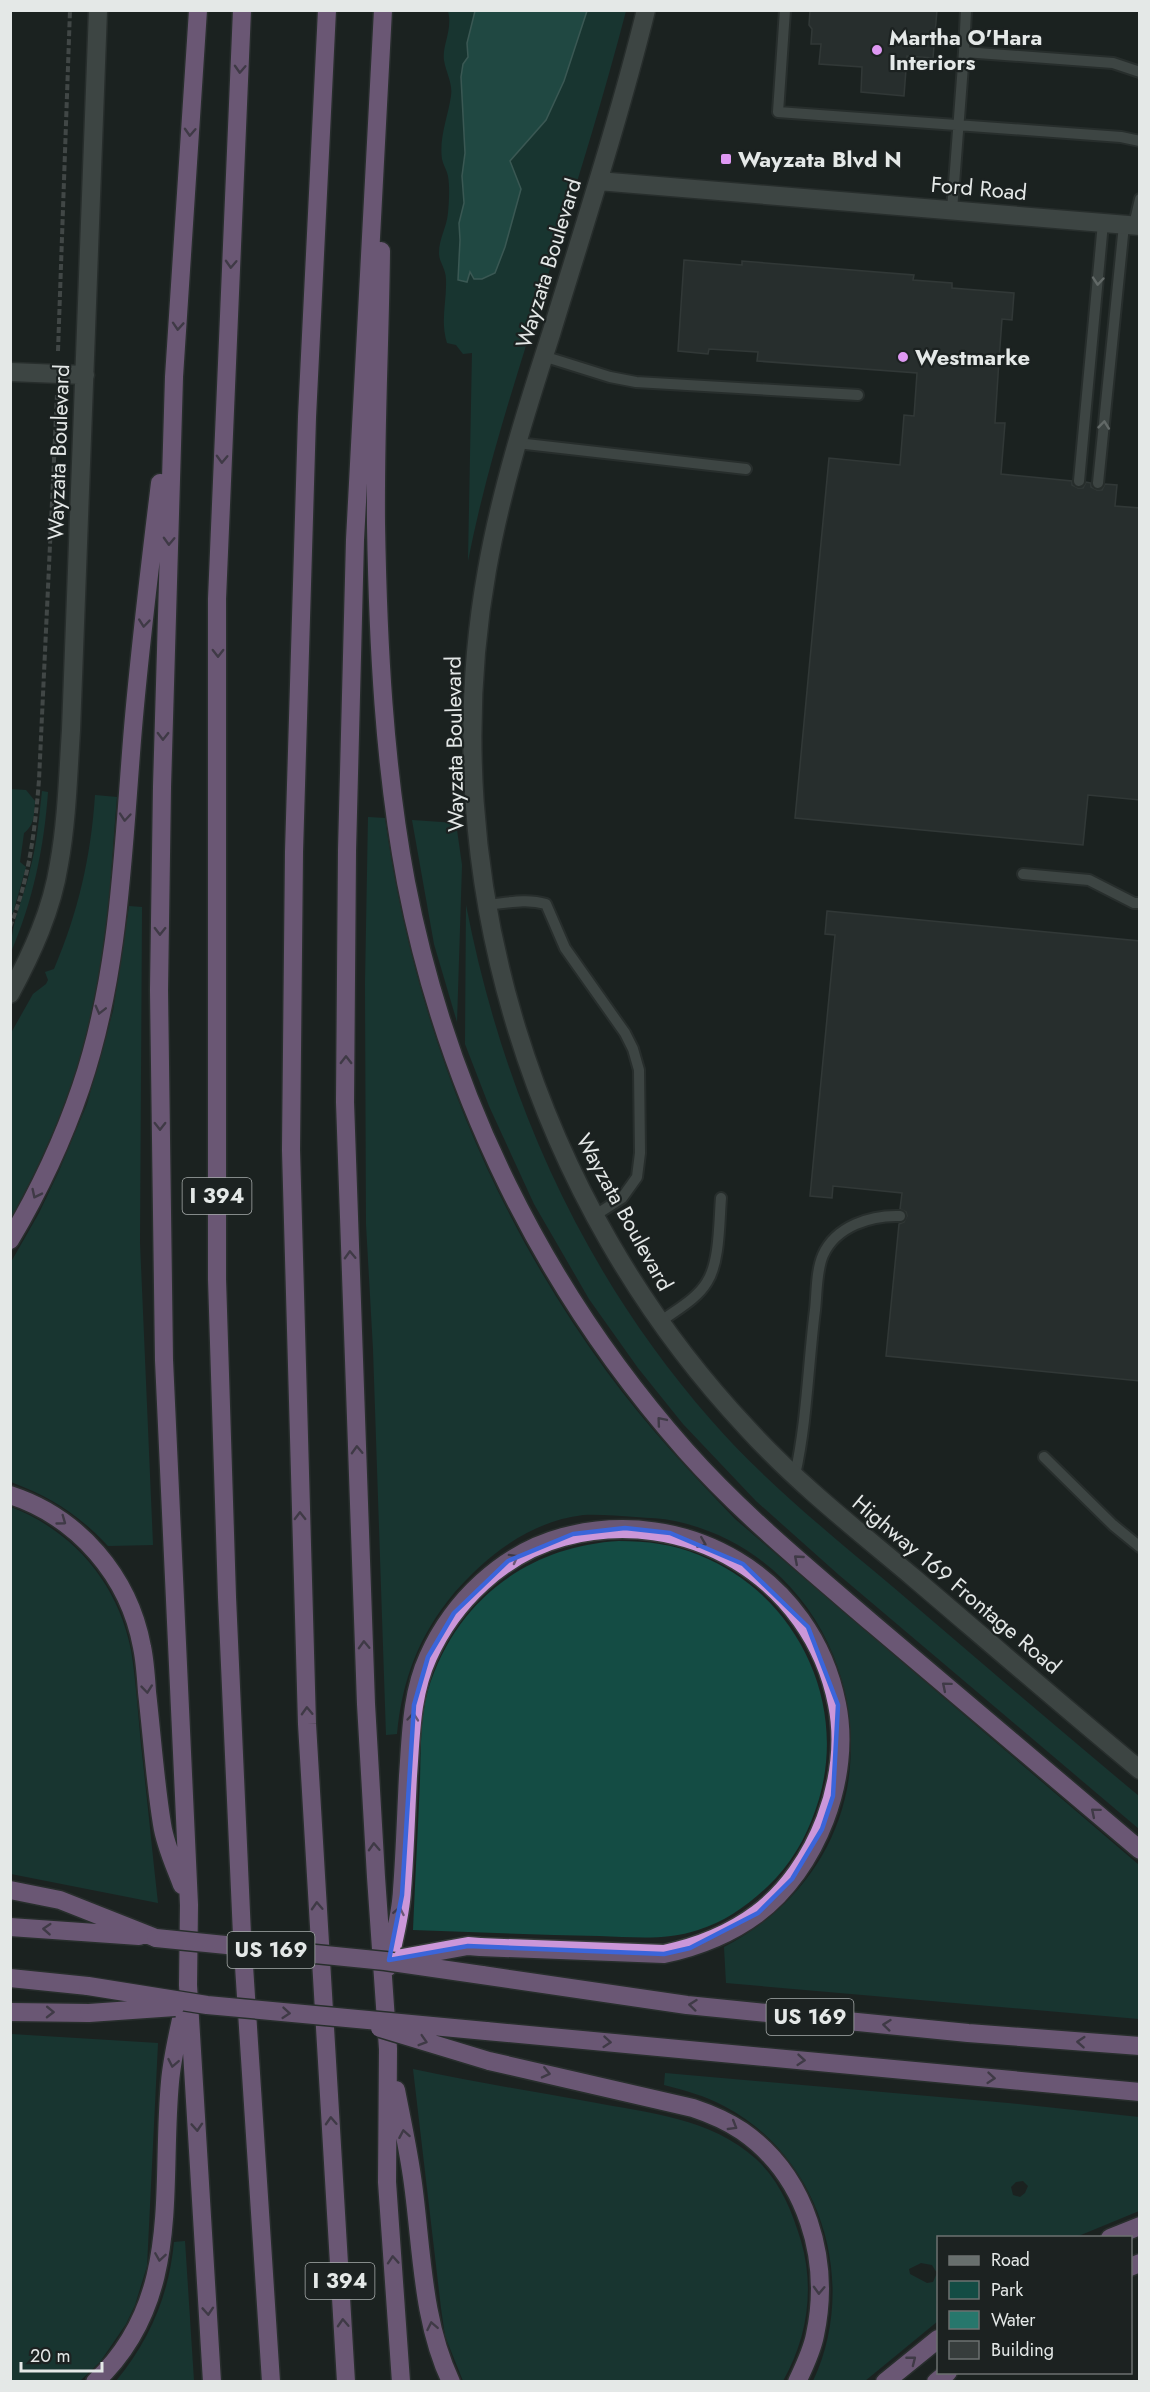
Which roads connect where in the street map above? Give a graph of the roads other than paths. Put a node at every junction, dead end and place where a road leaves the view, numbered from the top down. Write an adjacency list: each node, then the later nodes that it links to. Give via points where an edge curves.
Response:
1 (98, 10): 20 (street, Wayzata Boulevard)
2 (198, 10): 21 (highway, one-way to 21)
3 (242, 10): 62 (highway, I 394, one-way to 62, via 218,599 217,1279 242,1923)
4 (327, 10): 63 (highway, I 394, one-way to 4, via 307,1724 291,1150 306,429)
5 (383, 10): 42 (highway, one-way to 5, via 772,1536 688,1453 620,1369 558,1279 522,1216 472,1108 436,1005 409,895 387,738 376,517); 50 (highway, one-way to 5, via 366,1704 345,1102 355,552)
6 (646, 10): 13 (street, Wayzata Boulevard)
7 (786, 10): 11 (lane, via 778,112)
8 (966, 10): 9 (lane)
9 (964, 52): 10 (lane, via 1113,63); 11 (lane)
10 (1140, 72)
11 (959, 125): 12 (lane); 15 (lane)
12 (1140, 141)
13 (598, 181): 15 (street, Ford Road); 18 (street, Wayzata Boulevard)
14 (1140, 199): 17 (lane)
15 (952, 210): 16 (street, Ford Road)
16 (1103, 223): 17 (street, Ford Road); 25 (lane, one-way to 25)
17 (1133, 226): 26 (lane, one-way to 17)
18 (543, 356): 22 (lane, via 636,382); 23 (street, Wayzata Boulevard)
19 (10, 372): 20 (street)
20 (84, 375): 30 (street, Wayzata Boulevard, via 64,832 51,900 38,938)
21 (174, 377): 34 (highway, one-way to 34, via 139,666 118,902 104,995 82,1085 64,1133); 44 (highway, one-way to 44, via 159,990 169,1488)
22 (858, 395)
23 (517, 443): 24 (lane); 29 (street, Wayzata Boulevard, via 487,568 474,679 475,796)
24 (746, 469)
25 (1079, 482)
26 (1098, 483)
27 (1023, 873): 28 (lane, via 1089,880)
28 (1140, 903)
29 (487, 906): 32 (street, Wayzata Boulevard, via 504,987 528,1067 562,1152); 32 (lane, via 521,901 546,904 565,948 633,1049 639,1070 637,1177 622,1198)
30 (10, 994)
31 (721, 1198): 35 (lane, via 714,1263 708,1281)
32 (594, 1215): 35 (street, Wayzata Boulevard)
33 (900, 1216): 38 (lane, via 879,1215 850,1226 823,1256)
34 (10, 1240)
35 (660, 1322): 36 (street, Wayzata Boulevard)
36 (747, 1429): 38 (street, Highway 169 Frontage Road)
37 (1044, 1457): 40 (lane)
38 (795, 1475): 41 (street, Highway 169 Frontage Road)
39 (10, 1495): 44 (highway, one-way to 44, via 43,1508 88,1542 109,1567 126,1597 142,1647 162,1827)
40 (1140, 1547)
41 (1138, 1764)
42 (1140, 1850)
43 (10, 1890): 46 (highway, via 60,1900)
44 (189, 1905): 49 (highway)
45 (10, 1927): 46 (highway, US 169, one-way to 45)
46 (156, 1938): 47 (highway, US 169, bridge)
47 (385, 1961): 50 (highway, one-way to 47, bridge, via 402,1895 414,1705 428,1657 454,1613 508,1561 573,1534 648,1529 670,1533 703,1543 743,1564 769,1584 808,1627 838,1705 839,1748 833,1796 822,1828 792,1879 758,1913 718,1937 664,1954 468,1946); 54 (highway, US 169, one-way to 47, bridge, via 687,2005)
48 (10, 1978): 51 (highway, US 169, bridge)
49 (188, 1985): 60 (highway, one-way to 60, via 170,2081 164,2213 154,2288 131,2340); 61 (highway, one-way to 61)
50 (384, 1989): 55 (highway)
51 (207, 2005): 52 (highway, one-way to 51, bridge, via 90,2013); 53 (highway, US 169, one-way to 53, bridge)
52 (10, 2012)
53 (346, 2018): 56 (highway, US 169, one-way to 56, bridge); 66 (highway, one-way to 66, bridge, via 489,2061 693,2108 721,2118 743,2132 767,2152 789,2179 807,2214 816,2246 819,2313 815,2337)
54 (1140, 2046)
55 (388, 2049): 64 (highway, one-way to 55, via 387,2182); 65 (highway, one-way to 55, via 433,2335 413,2182)
56 (1140, 2092)
57 (1140, 2226): 58 (highway)
58 (1115, 2236)
59 (937, 2341): 67 (highway, one-way to 59)
60 (95, 2382)
61 (212, 2382)
62 (271, 2382)
63 (346, 2382)
64 (401, 2382)
65 (451, 2382)
66 (797, 2382)
67 (885, 2382)

